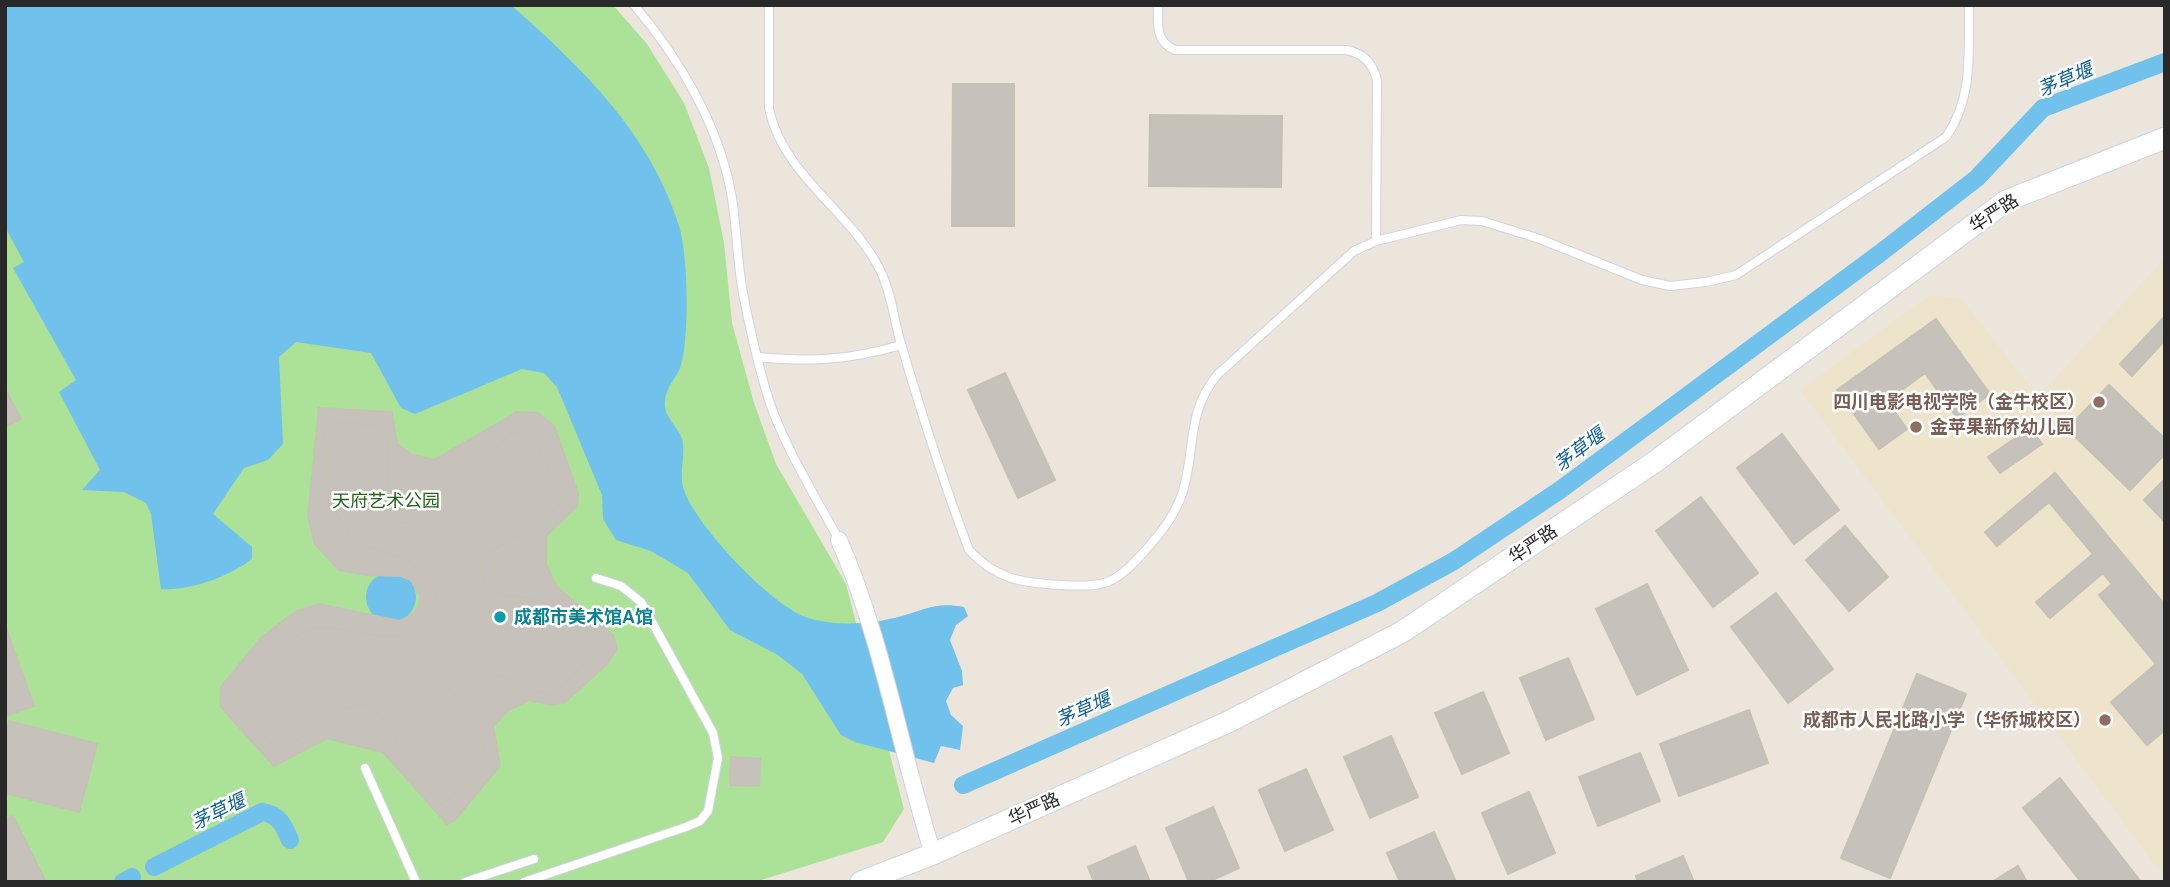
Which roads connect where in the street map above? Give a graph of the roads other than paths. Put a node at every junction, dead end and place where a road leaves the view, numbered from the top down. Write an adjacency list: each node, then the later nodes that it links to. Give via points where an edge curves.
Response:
1 (634, 5): 8 (lane, via 687,79 718,148 732,196 743,292)
2 (769, 5): 7 (lane, via 772,124 794,164 876,262)
3 (1158, 5): 6 (lane, via 1160,38 1175,50 1346,50 1357,52 1374,67)
4 (1969, 5): 6 (lane, via 1968,85 1957,121 1946,137 1736,275 1670,286 1482,221 1461,220)
5 (2165, 138): 12 (street, 华严路, via 2006,201 1656,461 1402,632 1228,722)
6 (1376, 241): 7 (lane, via 1354,251 1217,375 1201,395 1184,489 1174,514 1122,575 1105,585 1005,579 969,550)
7 (901, 345): 8 (lane, via 860,357)
8 (758, 357): 9 (lane, via 765,390)
9 (839, 540): 12 (street, via 877,642)
10 (596, 578): 16 (lane, via 621,586 641,602 713,733 718,758 708,811 686,827)
11 (365, 768): 14 (lane)
12 (933, 854): 17 (street, 华严路)
13 (534, 859): 15 (lane)
14 (416, 882)
15 (465, 882)
16 (524, 882)
17 (861, 882)

